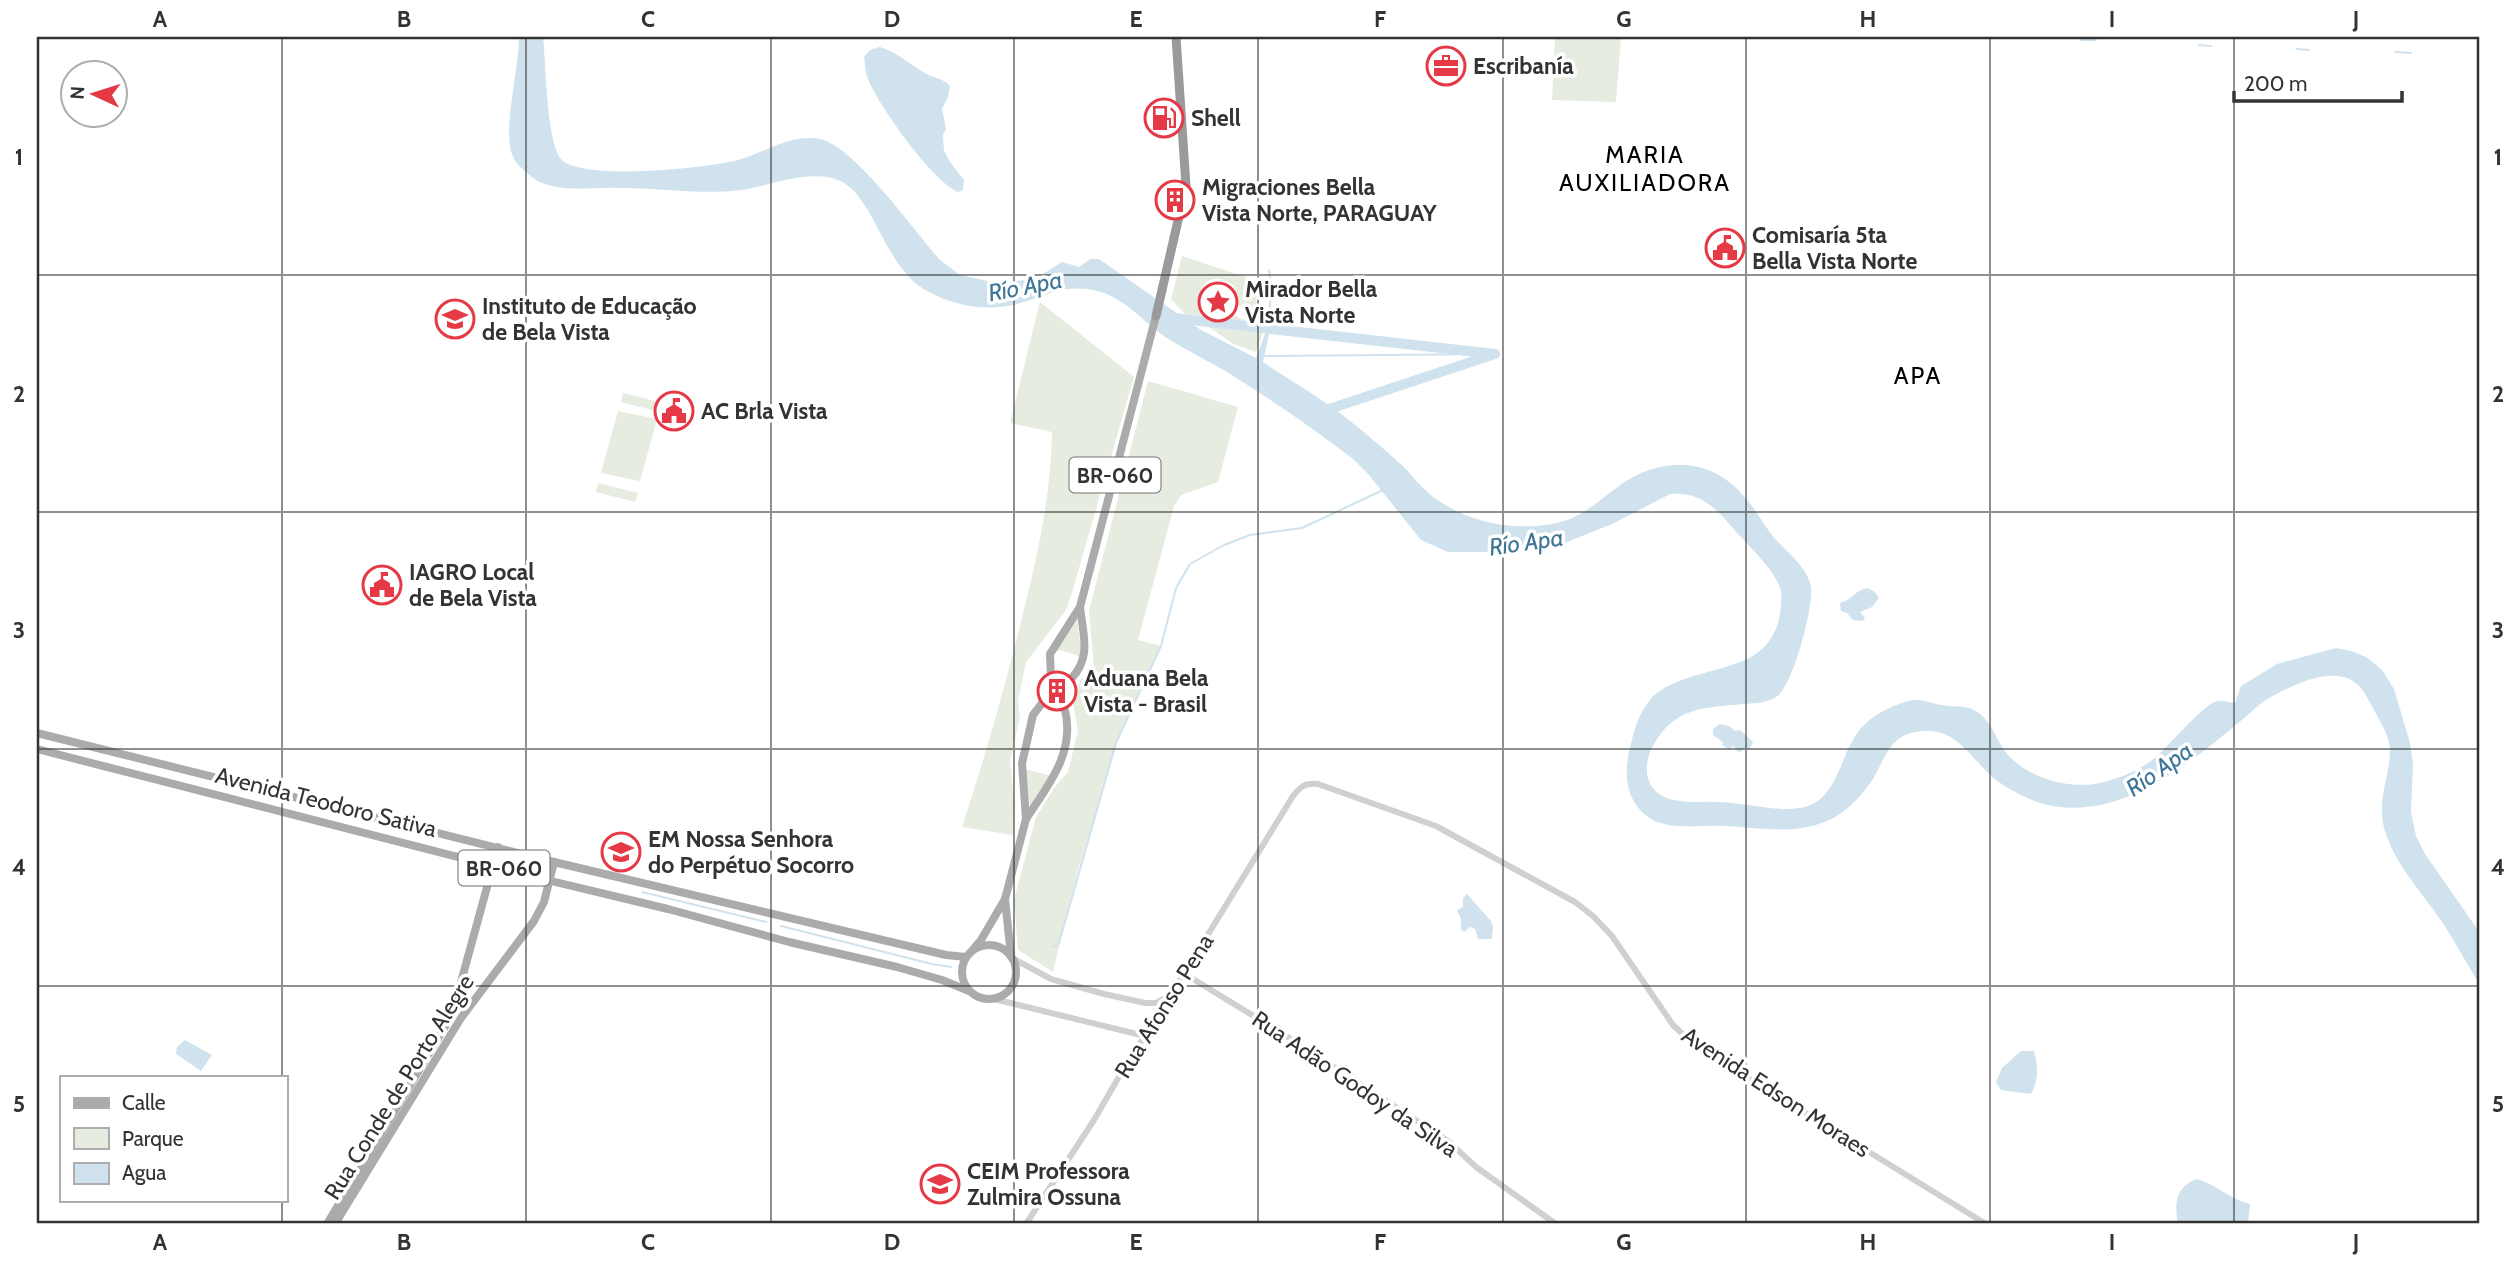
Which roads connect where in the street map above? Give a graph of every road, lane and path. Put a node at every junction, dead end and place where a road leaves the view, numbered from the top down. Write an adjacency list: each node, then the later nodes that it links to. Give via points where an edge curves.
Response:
1 (1176, 37): 2 (highway, via 1186,186)
2 (1156, 316): 3 (main road, BR-060)
3 (1080, 607): 3 (main road, BR-060, via 1085,655 1080,670 1071,681 1051,676 1050,654)
4 (37, 733): 8 (main road, Avenida Teodoro Sativa / BR-060)
5 (37, 749): 10 (main road, Avenida Teodoro Sativa / BR-060)
6 (1301, 786): 15 (street, Rua Afonso Pena); 24 (street, Avenida Edson Moraes, via 1318,784 1419,818 1575,902 1612,936 1673,1026 1692,1043)
7 (1026, 819): 7 (main road, via 1058,772 1069,728 1065,705 1046,700 1031,721 1022,763); 12 (main road)
8 (498, 847): 9 (main road, Avenida Teodoro Sativa / BR-060); 10 (main road, Rua Conde de Porto Alegre)
9 (554, 862): 11 (main road, Rua Conde de Porto Alegre); 13 (main road, Avenida Teodoro Sativa / BR-060, via 798,921)
10 (494, 865): 11 (main road, Avenida Teodoro Sativa / BR-060); 20 (main road, Rua Conde de Porto Alegre, via 452,1015)
11 (551, 881): 16 (main road, Avenida Teodoro Sativa / BR-060, via 897,967); 21 (main road, Rua Conde de Porto Alegre, via 534,921 461,1018)
12 (1006, 899): 13 (main road); 14 (main road)
13 (968, 955): 14 (main road, BR-060, via 992,946); 16 (main road, via 962,979)
14 (1011, 958): 17 (street, via 1051,979 1133,1001 1156,1003); 18 (main road, via 1015,980 1007,992)
15 (1185, 974): 17 (street, Rua Afonso Pena); 23 (street, Rua Adão Godoy da Silva, via 1448,1141 1476,1167)
16 (969, 992): 18 (main road, BR-060)
17 (1171, 996): 19 (street, Rua Afonso Pena)
18 (994, 999): 19 (street)
19 (1145, 1036): 22 (street, Rua Afonso Pena)
20 (327, 1224)
21 (335, 1224)
22 (1026, 1224)
23 (1556, 1224)
24 (1986, 1224)

